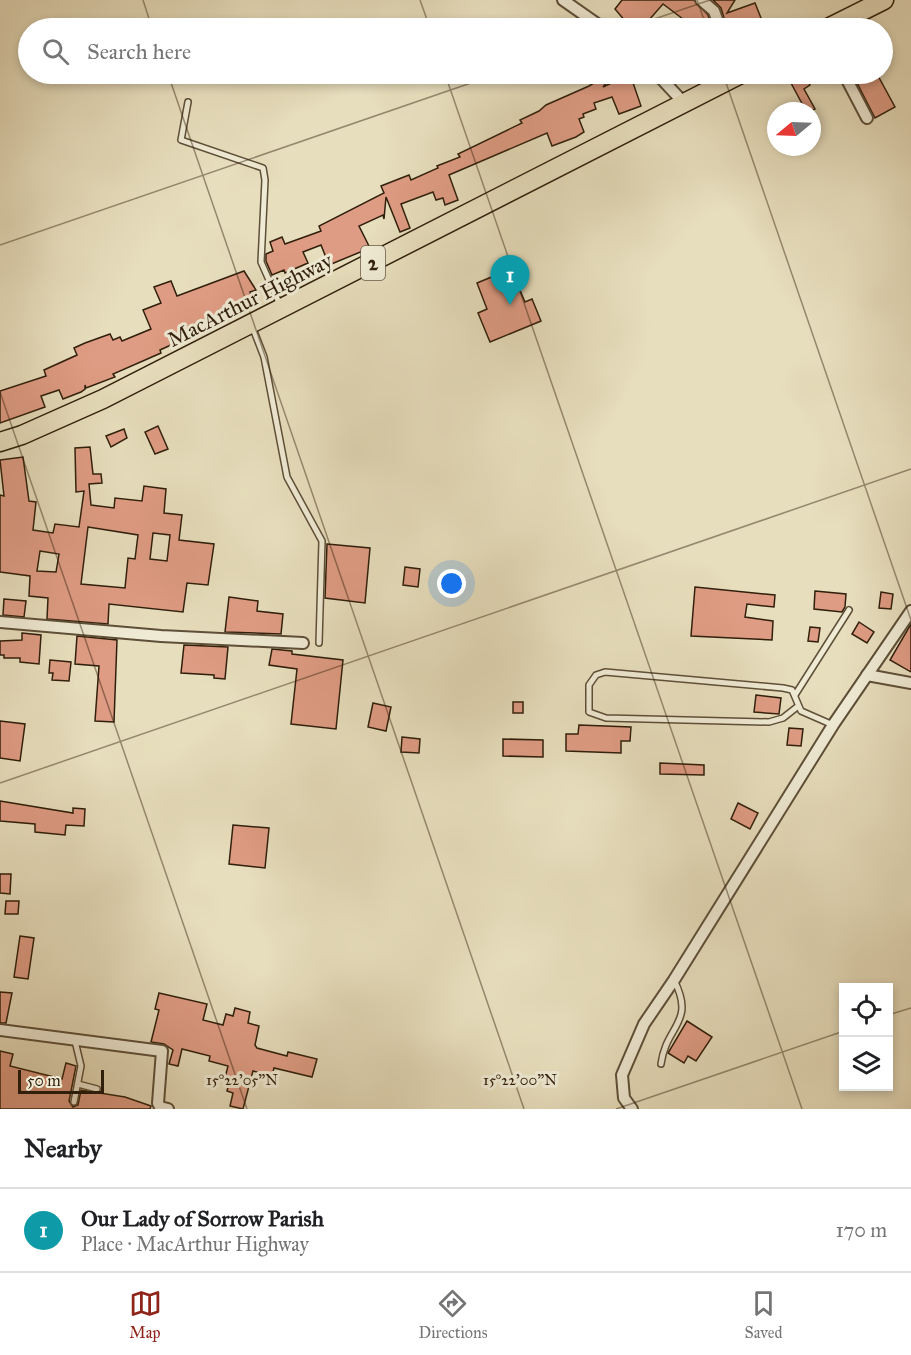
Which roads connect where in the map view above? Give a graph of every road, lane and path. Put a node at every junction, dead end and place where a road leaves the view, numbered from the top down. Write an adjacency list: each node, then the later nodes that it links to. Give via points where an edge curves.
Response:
1 (563, 0): 4 (street)
2 (701, 0): 5 (street)
3 (884, 0): 6 (highway)
4 (589, 18)
5 (716, 18)
6 (848, 18)
7 (666, 84): 11 (street)
8 (719, 84): 11 (highway, MacArthur Highway / 2)
9 (849, 84): 12 (street)
10 (188, 102): 13 (lane, via 181,140 263,168 261,262)
11 (684, 103): 13 (highway, MacArthur Highway / 2)
12 (867, 118)
13 (282, 309): 14 (highway, MacArthur Highway / 2)
14 (251, 325): 15 (highway, MacArthur Highway / 2, via 103,399); 20 (lane, via 264,357 287,477 322,541)
15 (0, 442)
16 (849, 610): 23 (lane)
17 (911, 611): 21 (street)
18 (0, 622): 19 (street)
19 (303, 643)
20 (319, 643)
21 (867, 675): 22 (street); 25 (street)
22 (911, 683)
23 (795, 694): 24 (lane); 24 (lane, via 783,688 605,672 588,684 588,707 594,715 606,718 721,722 777,721)
24 (797, 707): 25 (lane)
25 (833, 725): 26 (street)
26 (674, 980): 29 (lane, via 684,1010 663,1047); 34 (street, via 644,1024 626,1063 622,1089)
27 (0, 1030): 28 (street)
28 (74, 1039): 30 (lane, via 81,1066); 33 (street, via 162,1051 158,1102)
29 (661, 1064)
30 (78, 1084): 31 (lane); 32 (lane)
31 (97, 1089)
32 (74, 1102)
33 (168, 1109)
34 (632, 1109)

